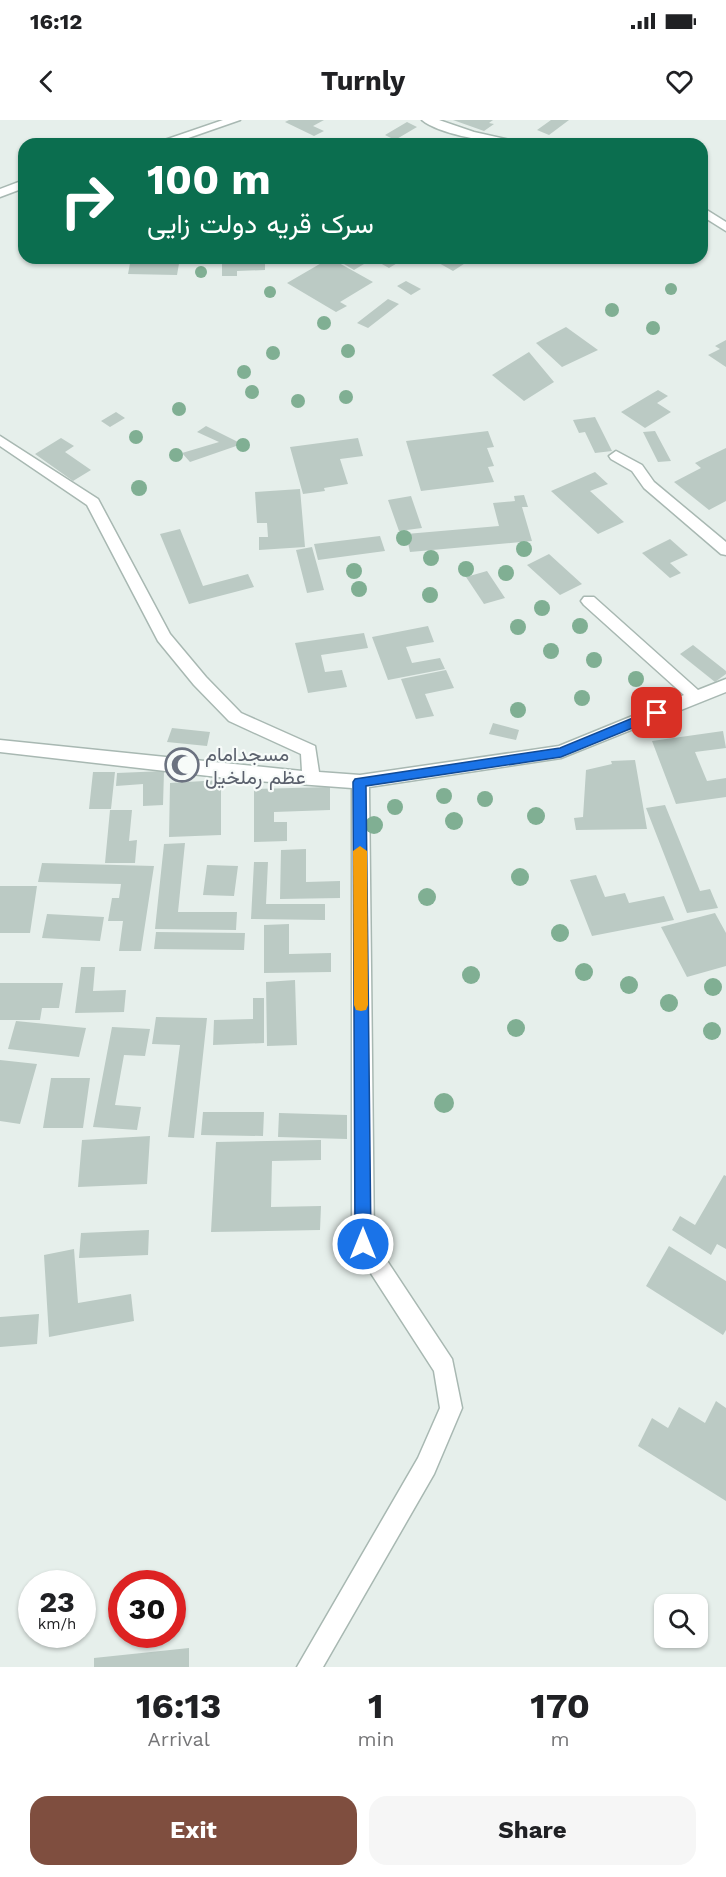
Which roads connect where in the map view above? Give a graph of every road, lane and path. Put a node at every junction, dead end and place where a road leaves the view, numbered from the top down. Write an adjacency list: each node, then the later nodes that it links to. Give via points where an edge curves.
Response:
1 (234, 120): 3 (street)
2 (428, 120): 4 (street)
3 (178, 138)
4 (486, 138)
5 (18, 186): 6 (street)
6 (0, 193)
7 (708, 215): 8 (street)
8 (726, 227)
9 (0, 440): 16 (street, via 93,502 164,637 235,717 309,751)
10 (616, 456): 11 (street, via 636,468 649,486)
11 (726, 550)
12 (589, 601): 14 (street)
13 (726, 685): 14 (street)
14 (696, 697): 17 (street, via 561,752)
15 (0, 746): 16 (street)
16 (311, 778): 17 (street)
17 (360, 782): 18 (street, via 363,1244 444,1367 451,1408 426,1466)
18 (309, 1667)

